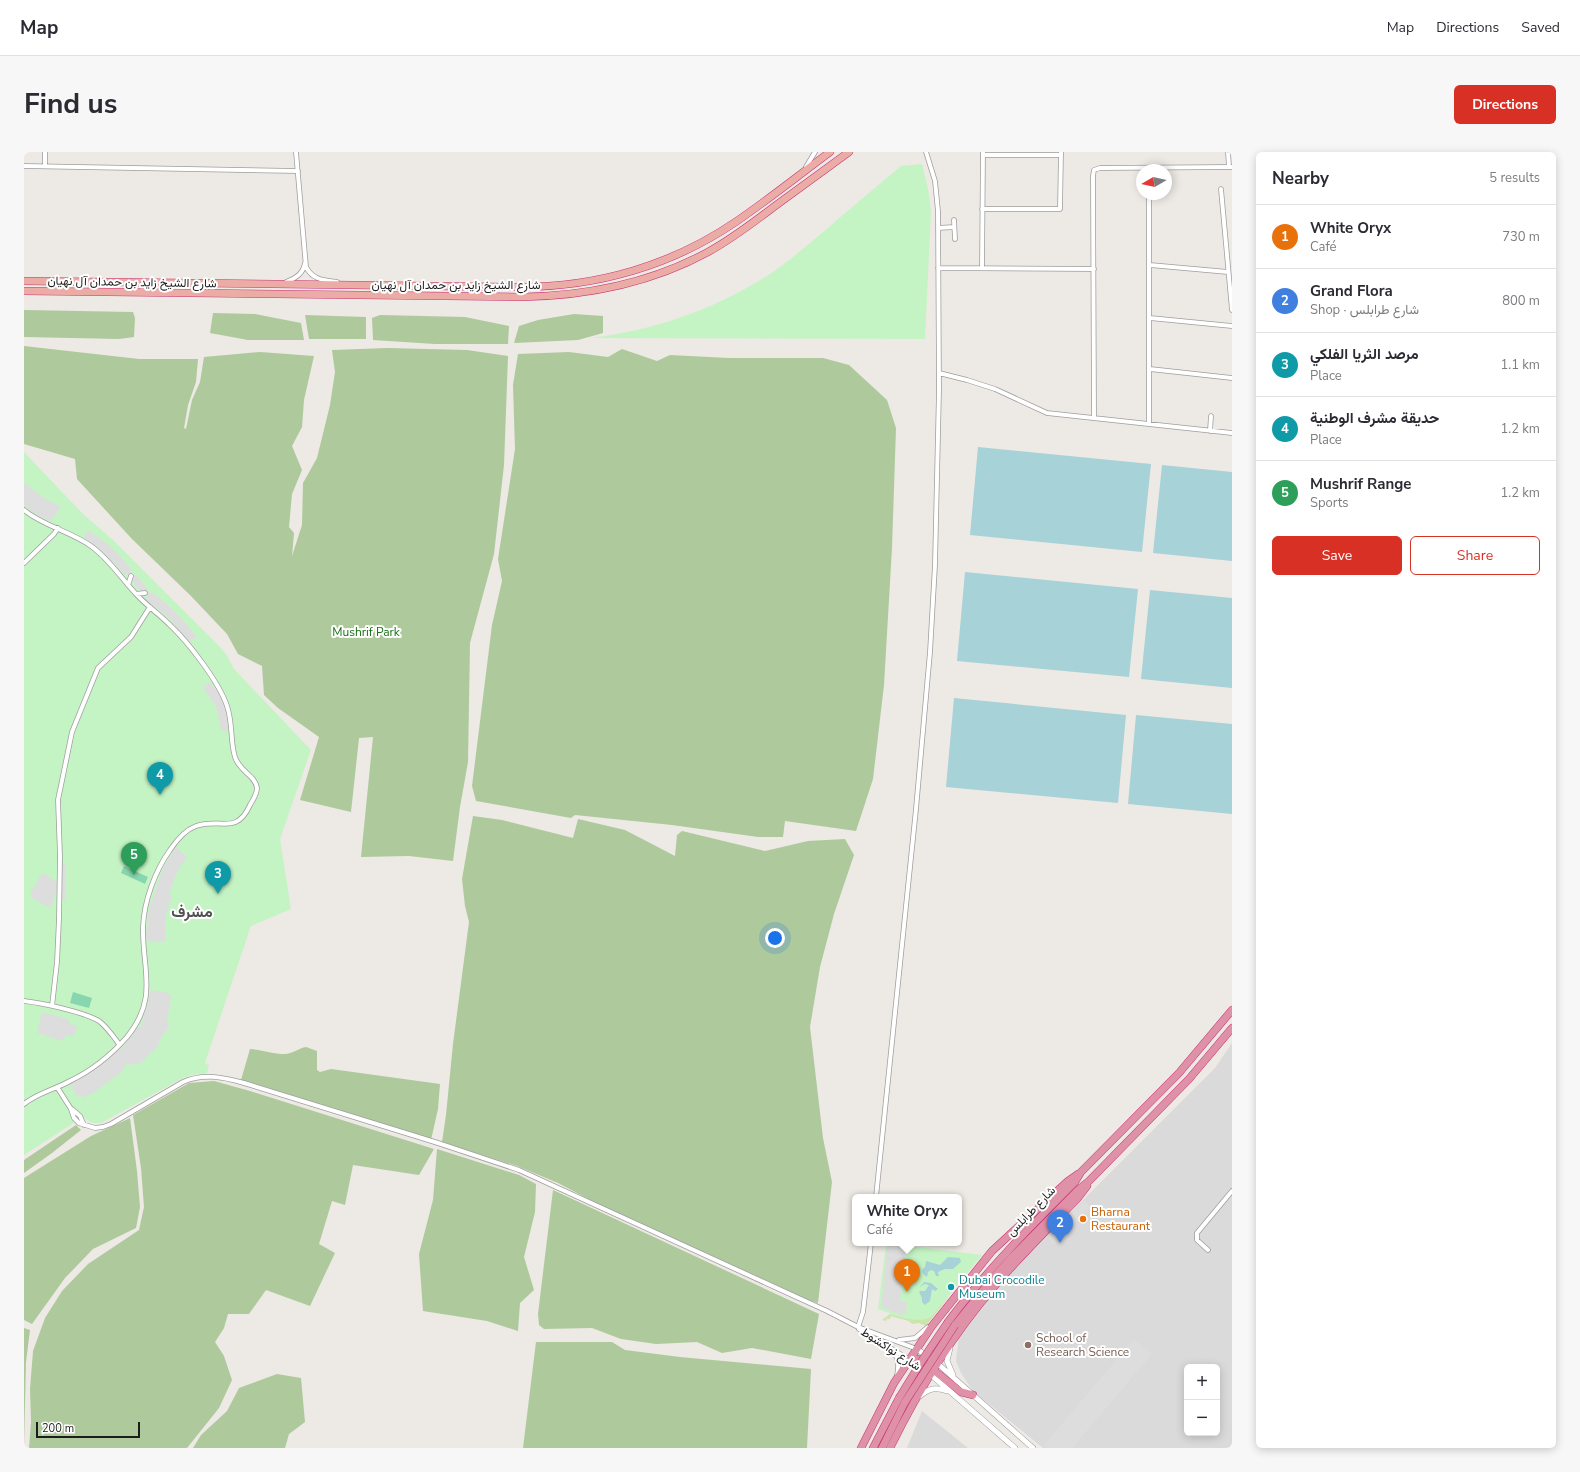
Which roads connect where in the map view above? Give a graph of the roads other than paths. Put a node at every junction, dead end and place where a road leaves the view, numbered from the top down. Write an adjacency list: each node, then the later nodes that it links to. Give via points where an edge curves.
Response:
1 (45, 152): 11 (street)
2 (296, 152): 15 (street)
3 (815, 152): 16 (street)
4 (830, 152): 16 (highway, شارع الشيخ زايد بن حمدان آل نهيان)
5 (848, 152): 33 (highway, شارع الشيخ زايد بن حمدان آل نهيان, via 745,229 708,252 655,275 595,290 521,297)
6 (926, 152): 21 (street, via 936,188)
7 (1228, 152): 12 (street)
8 (983, 153): 9 (street); 19 (street)
9 (1061, 153): 19 (street, via 1060,209)
10 (24, 166): 11 (street)
11 (45, 166): 15 (street)
12 (1231, 167): 13 (street)
13 (1172, 168)
14 (1136, 169): 28 (street, via 1094,170)
15 (298, 170): 24 (street)
16 (802, 173): 32 (highway, شارع الشيخ زايد بن حمدان آل نهيان, via 737,221 707,238 653,264 623,274 585,282 541,286)
17 (1221, 189): 29 (street)
18 (1149, 200): 25 (street)
19 (982, 208): 27 (street)
20 (954, 220): 22 (street)
21 (938, 228): 22 (street); 26 (street)
22 (954, 228): 23 (street)
23 (955, 240)
24 (305, 262): 31 (street, via 298,276); 32 (street, via 309,271 320,280)
25 (1150, 265): 29 (street); 35 (street)
26 (938, 268): 27 (street); 38 (street)
27 (982, 268): 28 (street)
28 (1094, 269): 41 (street)
29 (1228, 272): 34 (street)
30 (24, 281): 31 (highway, شارع الشيخ زايد بن حمدان آل نهيان)
31 (280, 284): 32 (highway, شارع الشيخ زايد بن حمدان آل نهيان)
32 (353, 285)
33 (24, 291)
34 (1232, 310)
35 (1150, 318): 36 (street); 37 (street)
36 (1232, 326)
37 (1150, 369): 39 (street); 42 (street)
38 (939, 373): 41 (street, via 995,389 1044,412); 63 (street, via 936,536 930,652)
39 (1232, 378)
40 (1211, 416): 43 (street)
41 (1094, 418): 42 (street)
42 (1149, 424): 43 (street)
43 (1210, 431): 44 (street)
44 (1232, 433)
45 (24, 510): 46 (street)
46 (58, 528): 47 (street); 49 (street, via 83,540 96,550)
47 (24, 563)
48 (131, 576): 49 (street)
49 (128, 585): 51 (street)
50 (145, 593): 51 (street)
51 (136, 594): 52 (street)
52 (150, 607): 54 (street, via 131,637 98,668 72,732 58,800 59,914); 57 (street, via 188,644 221,694 230,714 235,759 240,768 256,783 257,788 242,819 233,823 202,824 192,827 174,844 163,861 144,915 147,978 145,1002 136,1024)
53 (24, 1001): 54 (street)
54 (52, 1006): 57 (street, via 99,1021)
55 (1232, 1010): 60 (highway, شارع طرابلس, via 1179,1073)
56 (1232, 1028): 61 (highway, شارع طرابلس, via 1189,1079)
57 (119, 1044): 58 (street, via 90,1070)
58 (57, 1087): 59 (street, via 38,1094); 67 (street, via 75,1119 95,1128 106,1126 192,1078 208,1076 237,1081 519,1170)
59 (24, 1104)
60 (1081, 1172): 66 (highway, via 1000,1243); 78 (highway, شارع طرابلس, bridge, via 998,1260 963,1302 923,1359)
61 (1089, 1181): 68 (highway, via 1080,1196 992,1288); 78 (highway, شارع طرابلس, bridge, via 1011,1258 956,1325)
62 (1232, 1191): 65 (street, via 1197,1233 1197,1240)
63 (876, 1194)
64 (871, 1246): 67 (street, via 863,1312)
65 (1208, 1250)
66 (932, 1326): 69 (street, via 915,1338); 71 (highway)
67 (858, 1327): 69 (street, شارع نواكشوط); 70 (street, شارع نواكشوط)
68 (955, 1339): 73 (highway); 74 (street, via 948,1353 948,1361 950,1370)
69 (894, 1340): 71 (street, شارع نواكشوط)
70 (889, 1347): 72 (street, شارع نواكشوط); 75 (street, via 896,1355 898,1363)
71 (917, 1349): 72 (highway); 73 (street, شارع نواكشوط)
72 (910, 1360): 73 (highway, via 919,1359); 75 (highway)
73 (933, 1369): 74 (street, شارع نواكشوط); 76 (street, شارع نواكشوط); 77 (highway, via 961,1392); 79 (highway)
74 (957, 1380): 77 (street, شارع نواكشوط)
75 (894, 1383): 80 (highway)
76 (950, 1392): 79 (street, via 939,1388 930,1389); 84 (street, شارع نواكشوط)
77 (973, 1395): 85 (street, شارع نواكشوط)
78 (902, 1400): 81 (highway, شارع طرابلس); 82 (highway, شارع طرابلس)
79 (915, 1401): 83 (highway)
80 (861, 1448)
81 (873, 1448)
82 (882, 1448)
83 (890, 1448)
84 (1015, 1448)
85 (1033, 1448)

